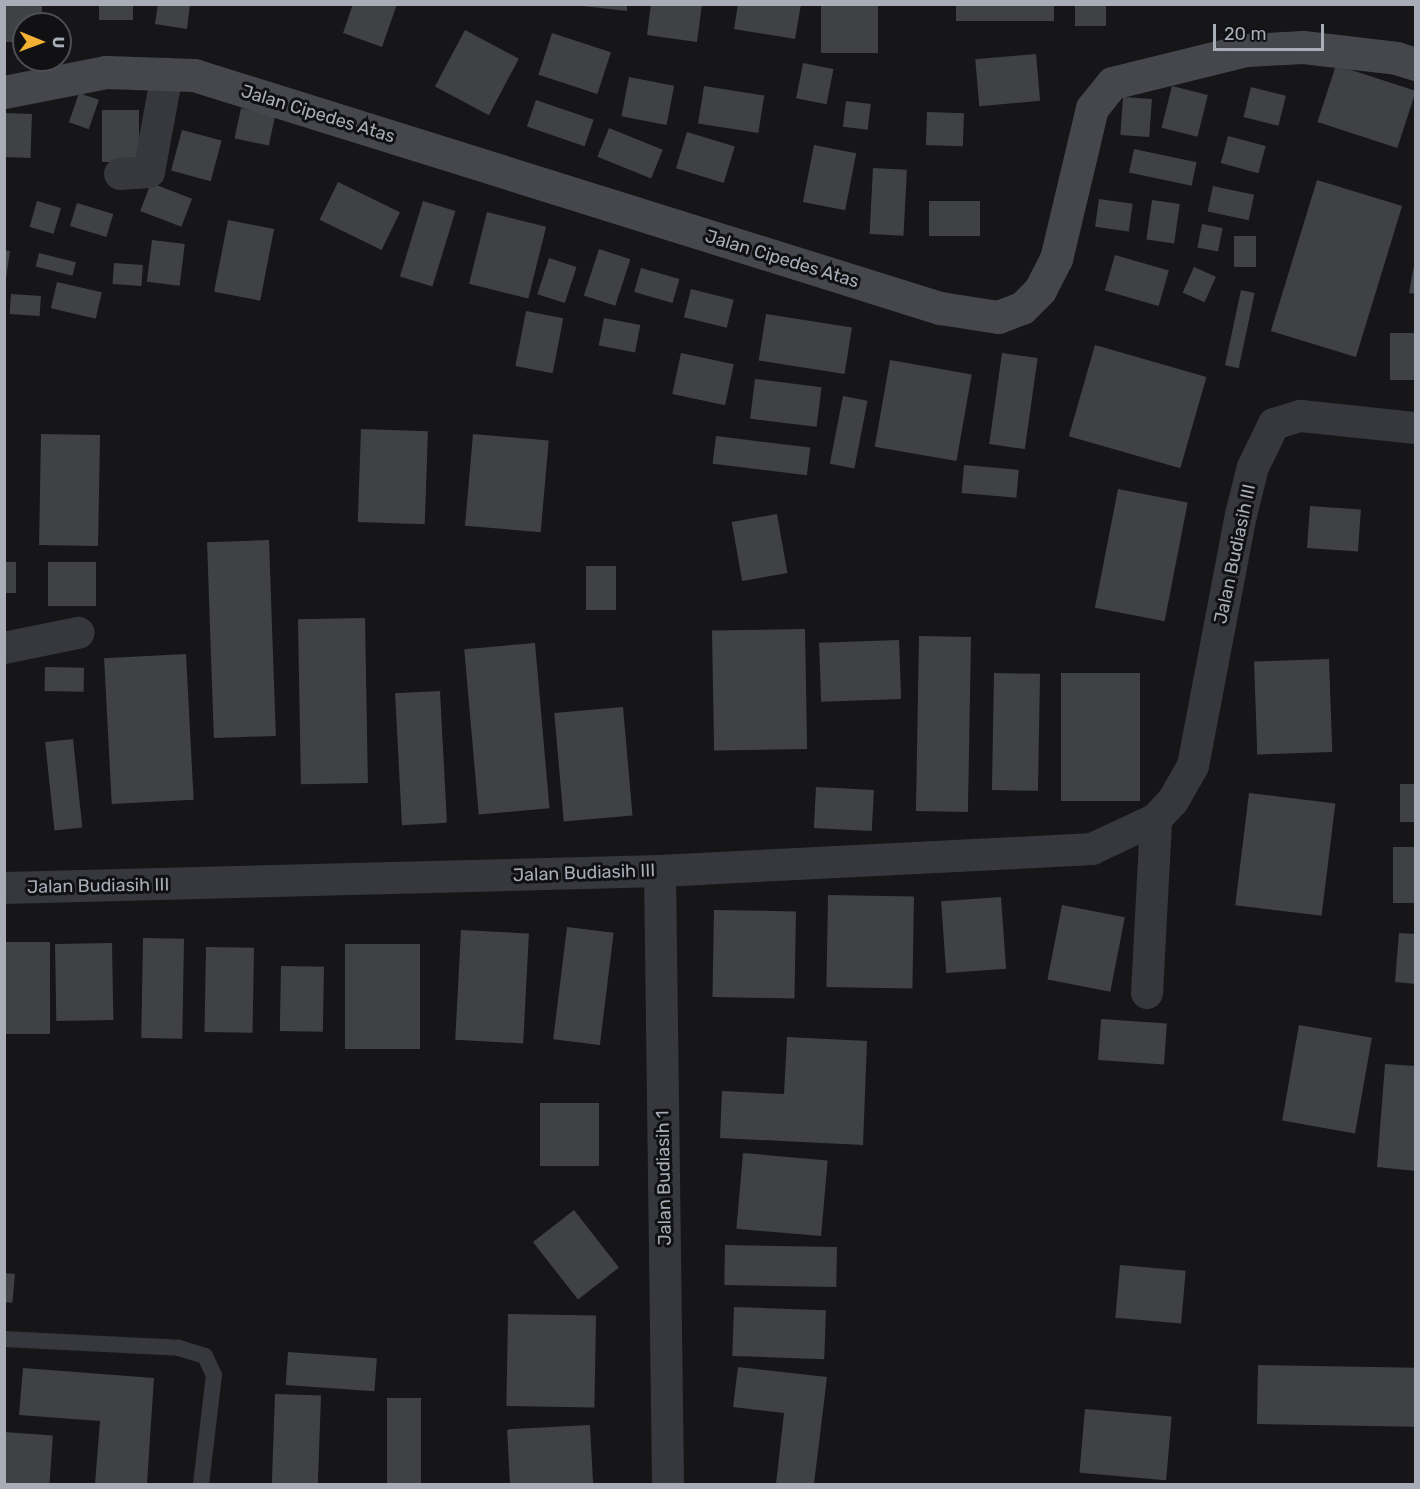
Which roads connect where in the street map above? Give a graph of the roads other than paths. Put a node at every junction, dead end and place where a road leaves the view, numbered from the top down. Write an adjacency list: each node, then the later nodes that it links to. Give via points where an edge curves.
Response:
1 (1416, 64): 2 (street, Jalan Cipedes Atas, via 1303,47 1246,50 1112,83 1092,108 1056,259 1034,296 1022,308 998,317 940,308 194,75)
2 (167, 74): 3 (street, Jalan Cipedes Atas, via 106,72); 4 (street, via 149,172)
3 (4, 92)
4 (120, 174)
5 (1416, 428): 8 (street, Jalan Budiasih III, via 1301,416 1274,424 1253,466 1241,515 1194,766 1173,801)
6 (78, 633): 7 (street)
7 (4, 648)
8 (1156, 819): 9 (street, Jalan Budiasih III, via 1092,849); 11 (street)
9 (660, 871): 10 (street, Jalan Budiasih III); 14 (street, Jalan Budiasih 1)
10 (4, 888)
11 (1147, 993)
12 (4, 1339): 13 (lane, via 179,1348 205,1356 214,1375)
13 (201, 1485)
14 (668, 1485)

